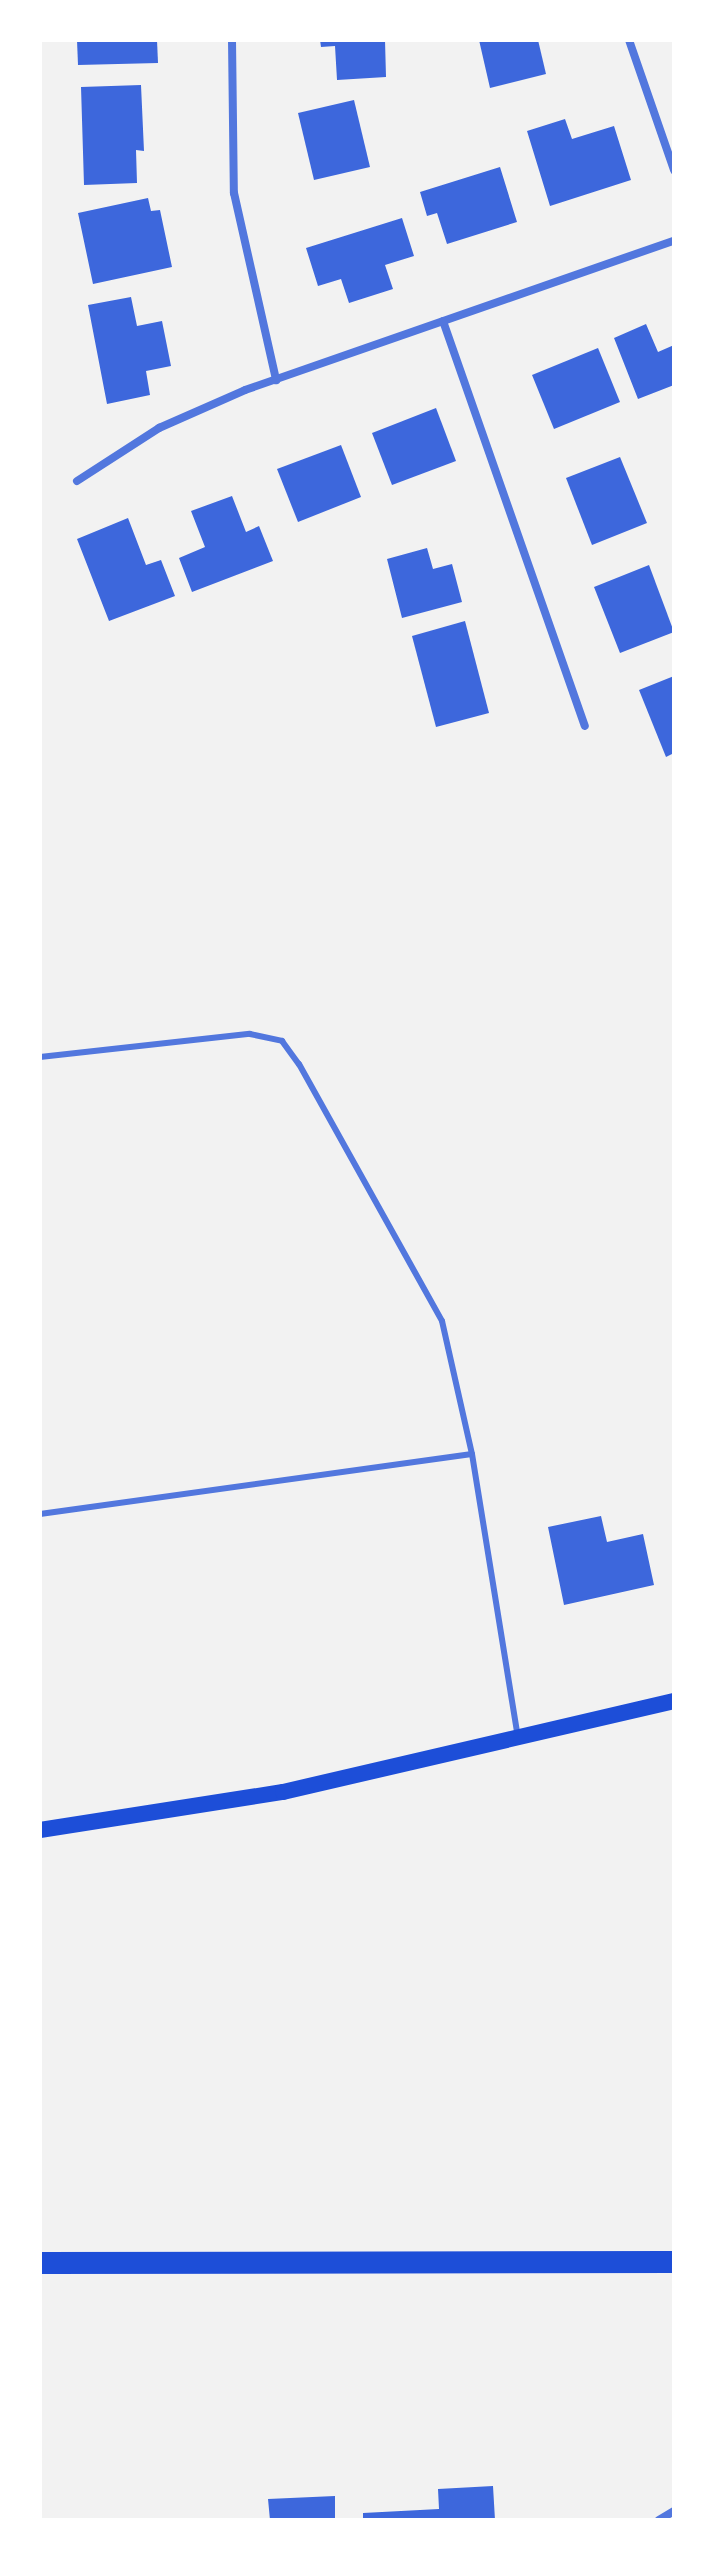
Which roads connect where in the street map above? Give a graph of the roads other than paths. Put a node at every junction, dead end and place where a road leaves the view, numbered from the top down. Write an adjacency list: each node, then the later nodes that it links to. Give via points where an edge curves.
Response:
1 (232, 40): 6 (street, via 234,193)
2 (629, 40): 3 (street)
3 (674, 170)
4 (674, 241): 5 (street)
5 (443, 321): 6 (street); 8 (street)
6 (276, 380): 7 (street, via 159,428)
7 (77, 481)
8 (585, 726)
9 (40, 1057): 10 (lane, via 250,1034 282,1041 442,1321)
10 (472, 1454): 11 (lane); 13 (lane)
11 (40, 1514)
12 (674, 1701): 13 (main road)
13 (518, 1737): 14 (main road, via 283,1792)
14 (40, 1830)
15 (674, 2262): 16 (highway)
16 (40, 2263)
17 (674, 2511): 18 (street)
18 (659, 2520)

